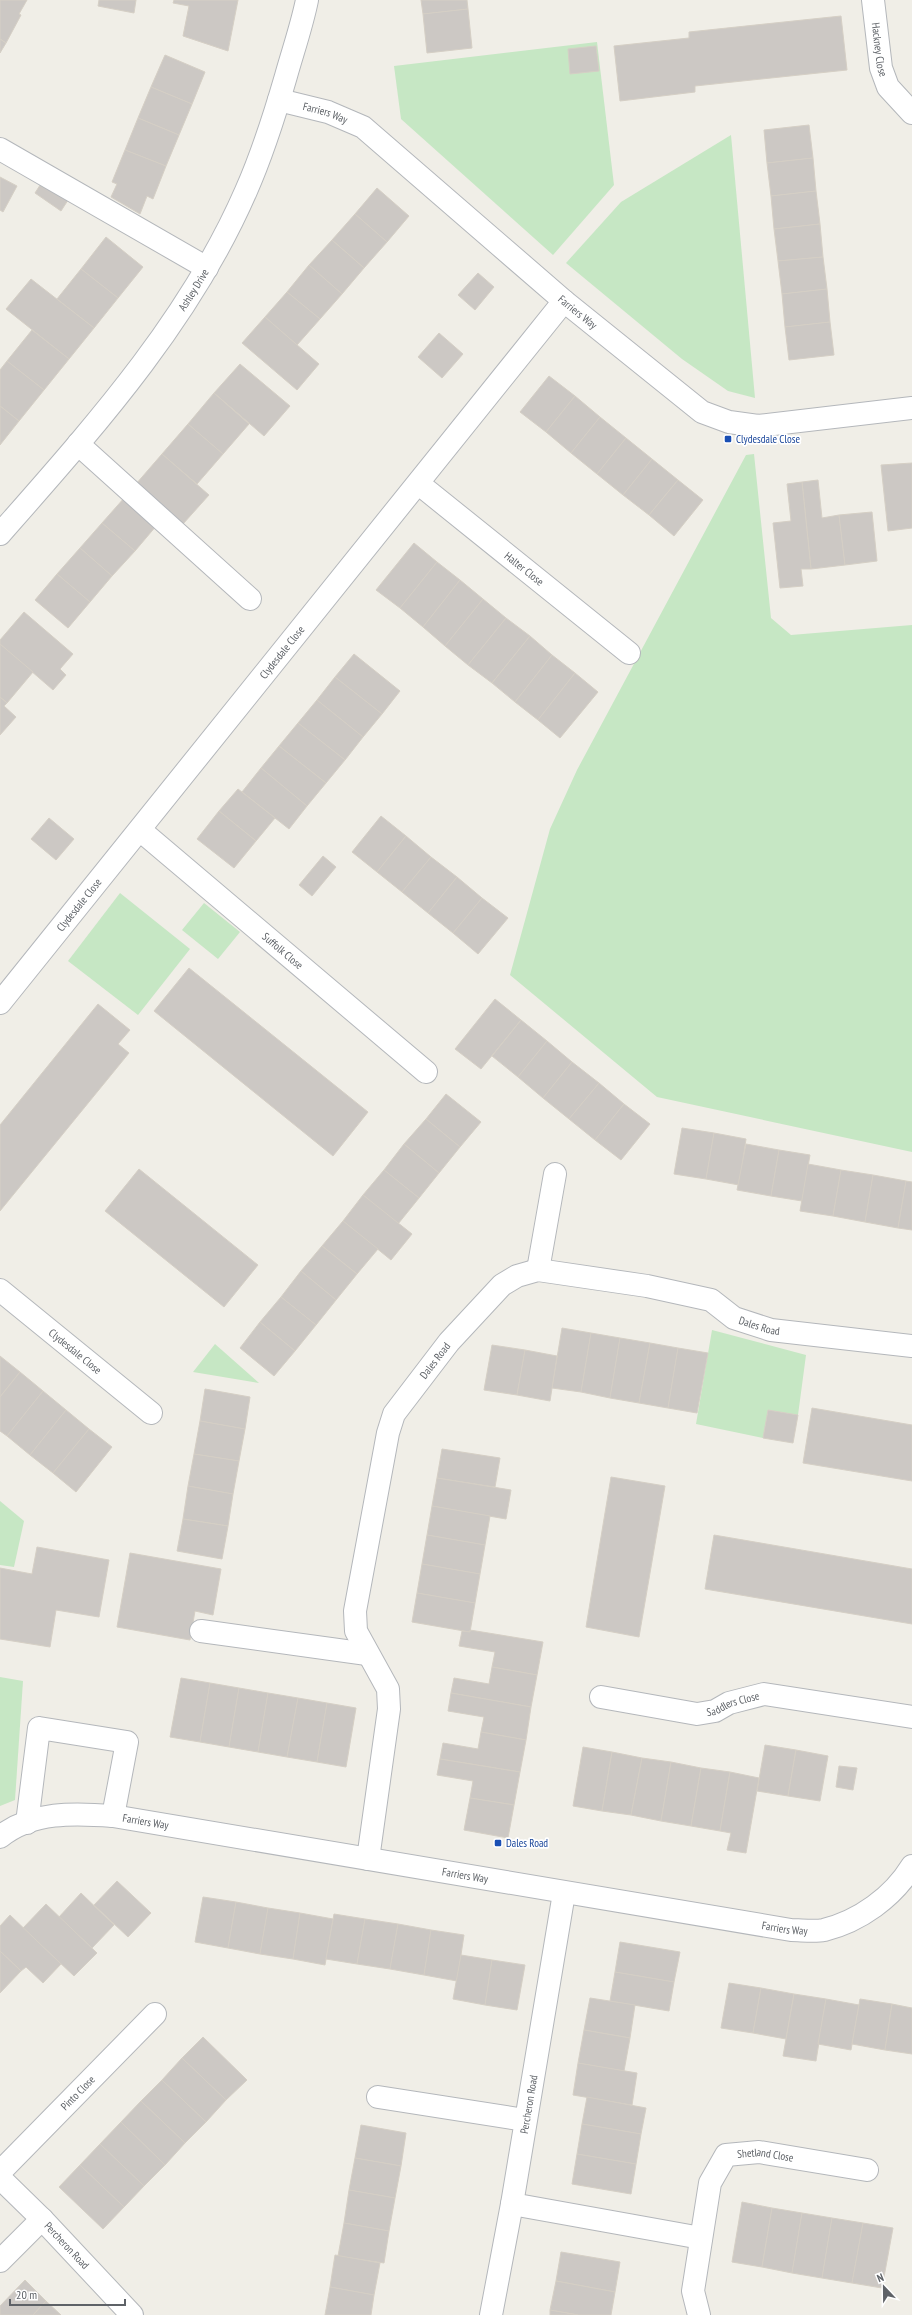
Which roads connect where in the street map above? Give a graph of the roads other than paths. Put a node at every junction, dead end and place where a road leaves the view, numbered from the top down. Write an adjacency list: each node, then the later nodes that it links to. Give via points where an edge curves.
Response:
1 (307, 0): 3 (street, Ashley Drive)
2 (873, 0): 4 (street, Hackney Close, via 881,68 885,80 892,92)
3 (279, 100): 6 (street, Ashley Drive, via 246,191); 7 (street, Farriers Way, via 328,112 363,127)
4 (912, 113)
5 (0, 149): 6 (street)
6 (207, 268): 9 (street, Ashley Drive, via 153,352)
7 (564, 301): 8 (street, Farriers Way, via 702,412 729,422 766,425); 10 (street, Clydesdale Close)
8 (912, 408)
9 (78, 444): 11 (street, Ashley Drive); 12 (street)
10 (419, 484): 13 (street, Halter Close); 14 (street, Clydesdale Close)
11 (0, 534)
12 (250, 599)
13 (629, 653)
14 (140, 830): 15 (street, Clydesdale Close); 16 (street, Suffolk Close)
15 (0, 1003)
16 (426, 1072)
17 (555, 1174): 18 (street)
18 (538, 1270): 20 (street, Dales Road, via 647,1286 711,1300 734,1318 771,1330); 23 (street, Dales Road, via 517,1276 502,1285 449,1342 394,1414 388,1433 355,1611 356,1632)
19 (0, 1290): 21 (street, Clydesdale Close)
20 (912, 1346)
21 (151, 1413)
22 (201, 1631): 23 (street)
23 (367, 1654): 29 (street, Dales Road, via 377,1666 388,1689 389,1709)
24 (601, 1697): 25 (street, Saddlers Close, via 697,1714 715,1711 730,1703 764,1694)
25 (912, 1717)
26 (113, 1816): 27 (street, Farriers Way, via 77,1813 53,1815); 27 (street, via 127,1742 39,1728); 29 (street, Farriers Way)
27 (27, 1823): 28 (street, Farriers Way)
28 (0, 1837)
29 (368, 1859): 31 (street, Farriers Way)
30 (912, 1866): 31 (street, Farriers Way, via 904,1878 871,1910 823,1930 790,1930)
31 (564, 1893): 34 (street, Percheron Road)
32 (155, 2014): 36 (street, Pinto Close)
33 (378, 2097): 34 (street)
34 (525, 2120): 38 (street, Percheron Road)
35 (867, 2170): 40 (street, Shetland Close, via 759,2152 726,2155 710,2183)
36 (0, 2172)
37 (0, 2178): 39 (street, Percheron Road)
38 (512, 2204): 40 (street); 43 (street, Percheron Road)
39 (42, 2219): 41 (street); 42 (street, Percheron Road)
40 (701, 2238): 44 (street, Shetland Close, via 693,2291)
41 (0, 2261)
42 (132, 2315)
43 (491, 2315)
44 (699, 2315)

